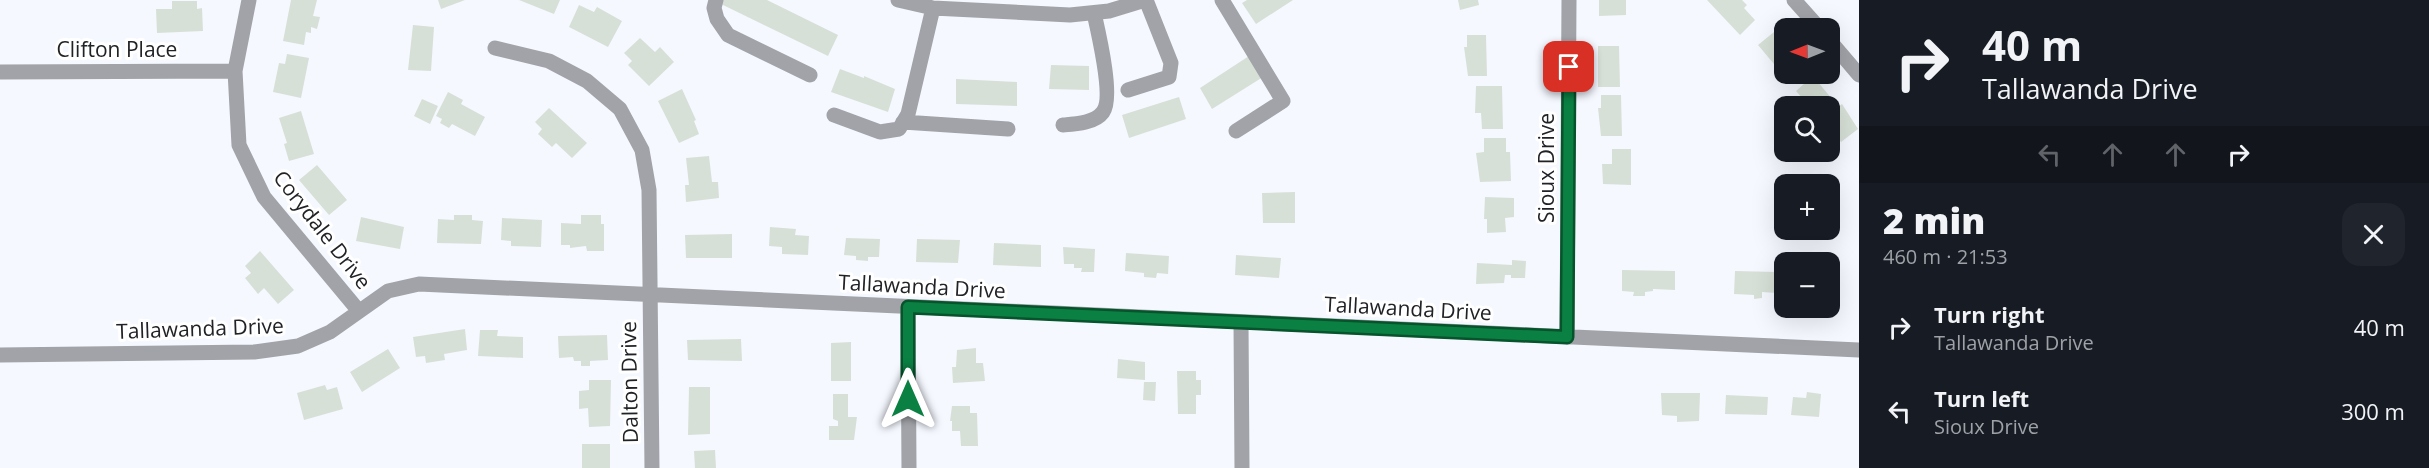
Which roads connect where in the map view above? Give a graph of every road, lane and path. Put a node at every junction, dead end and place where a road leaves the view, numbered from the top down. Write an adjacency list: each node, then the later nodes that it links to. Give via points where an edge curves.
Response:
1 (249, 0): 14 (street, Corydale Drive)
2 (716, 0): 16 (street, via 717,19 728,35)
3 (898, 0): 9 (street)
4 (1222, 0): 23 (street, via 1283,101)
5 (1569, 0): 28 (street, Sioux Drive)
6 (1794, 0): 11 (street)
7 (1137, 1): 10 (street); 18 (street, via 1171,63 1169,77)
8 (975, 5): 9 (street); 10 (street, via 1070,15)
9 (933, 8): 20 (street)
10 (1094, 13): 21 (street, via 1106,81 1105,105 1092,119)
11 (1810, 18)
12 (495, 48): 24 (street, Dalton Drive, via 549,61 587,81 620,110 642,150 650,190)
13 (1840, 53): 17 (street)
14 (235, 71): 15 (street, Clifton Place); 26 (street, Corydale Drive, via 239,145 264,197)
15 (0, 72)
16 (810, 75)
17 (1859, 75)
18 (1128, 90)
19 (834, 115): 20 (street, via 880,132 899,129)
20 (903, 122): 22 (street)
21 (1063, 125)
22 (1008, 129)
23 (1236, 131)
24 (649, 295): 25 (street, Tallawanda Drive); 26 (street, Tallawanda Drive, via 419,284 388,291); 31 (street, Dalton Drive)
25 (908, 307): 27 (street, Tallawanda Drive); 32 (street)
26 (358, 310): 30 (street, Tallawanda Drive, via 330,332 298,346 254,352)
27 (1240, 323): 28 (street, Tallawanda Drive); 33 (street)
28 (1567, 337): 29 (street, Tallawanda Drive)
29 (1859, 350)
30 (0, 355)
31 (652, 468)
32 (909, 468)
33 (1242, 468)

